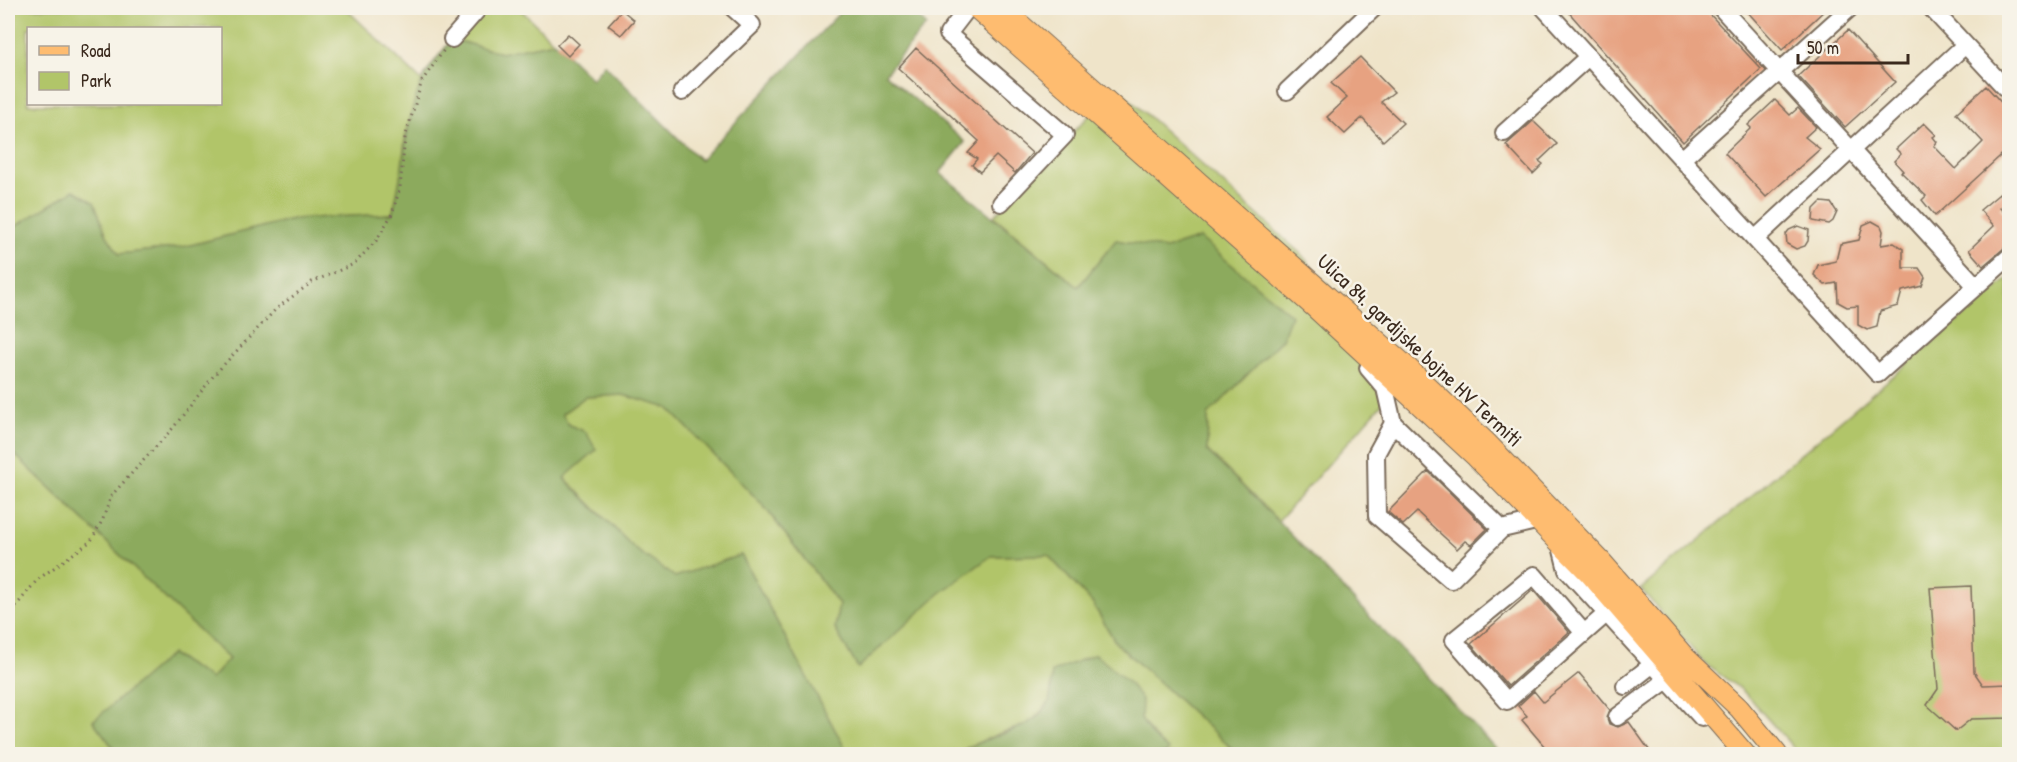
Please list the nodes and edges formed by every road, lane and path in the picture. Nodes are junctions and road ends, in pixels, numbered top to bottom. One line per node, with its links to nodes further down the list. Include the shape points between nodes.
1 (479, 8): 11 (street)
2 (733, 8): 16 (street, via 752,25)
3 (968, 8): 21 (street, via 948,33 1065,135)
4 (976, 8): 24 (main road, Ulica 84. gardijske bojne HV Termiti)
5 (1002, 8): 39 (main road, Ulica 84. gardijske bojne HV Termiti, via 1407,366 1486,442 1602,562 1686,658 1739,708)
6 (1374, 8): 15 (street)
7 (1544, 8): 13 (street)
8 (1721, 8): 14 (street)
9 (1850, 8): 14 (street)
10 (1931, 8): 12 (street)
11 (452, 39): 31 (path, via 422,81 405,138 400,188 392,214 376,241 354,264 312,282 276,309 111,496 91,541 37,580)
12 (1965, 45): 17 (street); 19 (street)
13 (1588, 57): 18 (street); 20 (street)
14 (1779, 72): 19 (street); 20 (street)
15 (1287, 91)
16 (682, 92)
17 (2010, 93)
18 (1504, 133)
19 (1850, 149): 22 (street); 25 (street)
20 (1682, 159): 22 (street)
21 (1001, 203)
22 (1755, 239): 25 (street, via 1878,374)
23 (2010, 256): 25 (street)
24 (1289, 285): 26 (street, via 1310,312 1380,380); 27 (main road, Ulica 84. gardijske bojne HV Termiti)
25 (1976, 286)
26 (1393, 423): 28 (street); 28 (street, via 1376,454 1377,516 1451,580)
27 (1540, 520): 28 (street); 29 (main road, Ulica 84. gardijske bojne HV Termiti)
28 (1502, 529)
29 (1560, 542): 30 (street, via 1567,570); 37 (main road, Ulica 84. gardijske bojne HV Termiti)
30 (1606, 614): 32 (street); 33 (street)
31 (8, 616)
32 (1584, 633): 32 (street, via 1507,701 1454,640 1534,575)
33 (1653, 664): 34 (street); 35 (street)
34 (1667, 680): 36 (street); 37 (street, via 1708,725)
35 (1625, 686)
36 (1617, 717)
37 (1726, 731): 38 (main road, Ulica 84. gardijske bojne HV Termiti)
38 (1745, 754)
39 (1777, 754)

